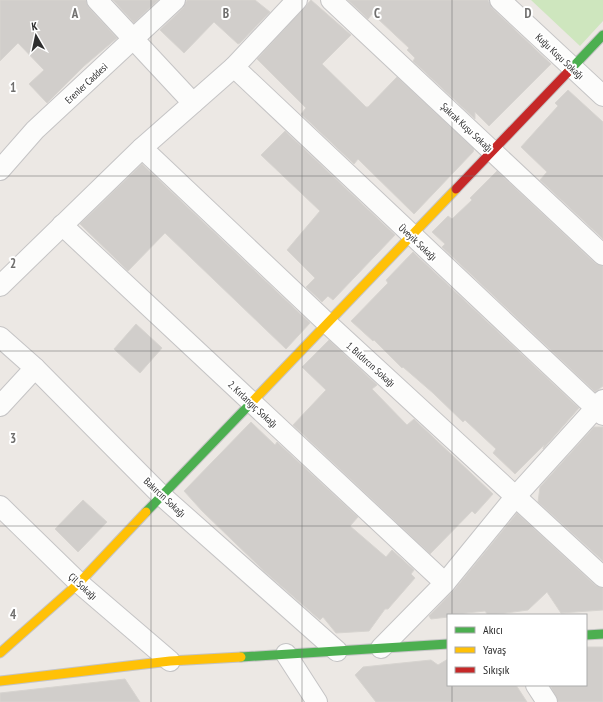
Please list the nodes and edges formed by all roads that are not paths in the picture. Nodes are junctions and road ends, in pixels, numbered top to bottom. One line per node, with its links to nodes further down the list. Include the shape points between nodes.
1 (97, 0): 7 (street)
2 (175, 0): 7 (street, Erenler Caddesi)
3 (297, 0): 8 (street)
4 (331, 0): 13 (street, Şakrak Kuşu Sokağı)
5 (500, 0): 9 (street, Kuğu Kuşu Sokağı)
6 (603, 35): 9 (street)
7 (133, 39): 11 (street); 14 (street, Erenler Caddesi, via 35,130)
8 (234, 67): 11 (street); 16 (street, Üveyik Sokağı)
9 (573, 68): 10 (street, Kuğu Kuşu Sokağı); 13 (street)
10 (603, 96)
11 (193, 103): 12 (street)
12 (142, 148): 15 (street); 19 (street, 1. Bıldırcın Sokağı)
13 (493, 152): 16 (street); 17 (street, Şakrak Kuşu Sokağı)
14 (0, 170)
15 (62, 225): 18 (street); 22 (street, 2. Kırlangıç Sokağı)
16 (412, 236): 19 (street); 24 (street, Üveyik Sokağı)
17 (603, 254)
18 (0, 286)
19 (328, 324): 22 (street); 26 (street, 1. Bıldırcın Sokağı)
20 (0, 337): 21 (street, Bakırcın Sokağı)
21 (35, 368): 23 (street); 25 (street, Bakırcın Sokağı)
22 (252, 403): 25 (street); 30 (street, 2. Kırlangıç Sokağı)
23 (0, 406)
24 (600, 408): 26 (street)
25 (162, 496): 29 (street); 35 (street, Bakırcın Sokağı)
26 (516, 496): 28 (street, 1. Bıldırcın Sokağı); 30 (street)
27 (0, 506): 29 (street, Çil Sokağı)
28 (603, 577)
29 (79, 583): 36 (street); 38 (street, Çil Sokağı)
30 (445, 583): 34 (street)
31 (603, 634): 32 (street)
32 (587, 635)
33 (447, 644): 34 (street)
34 (381, 648): 35 (street)
35 (337, 651): 37 (street)
36 (0, 653)
37 (286, 654): 38 (street); 41 (street)
38 (170, 661): 39 (street)
39 (0, 681)
40 (537, 686): 42 (street)
41 (317, 702)
42 (547, 702)

